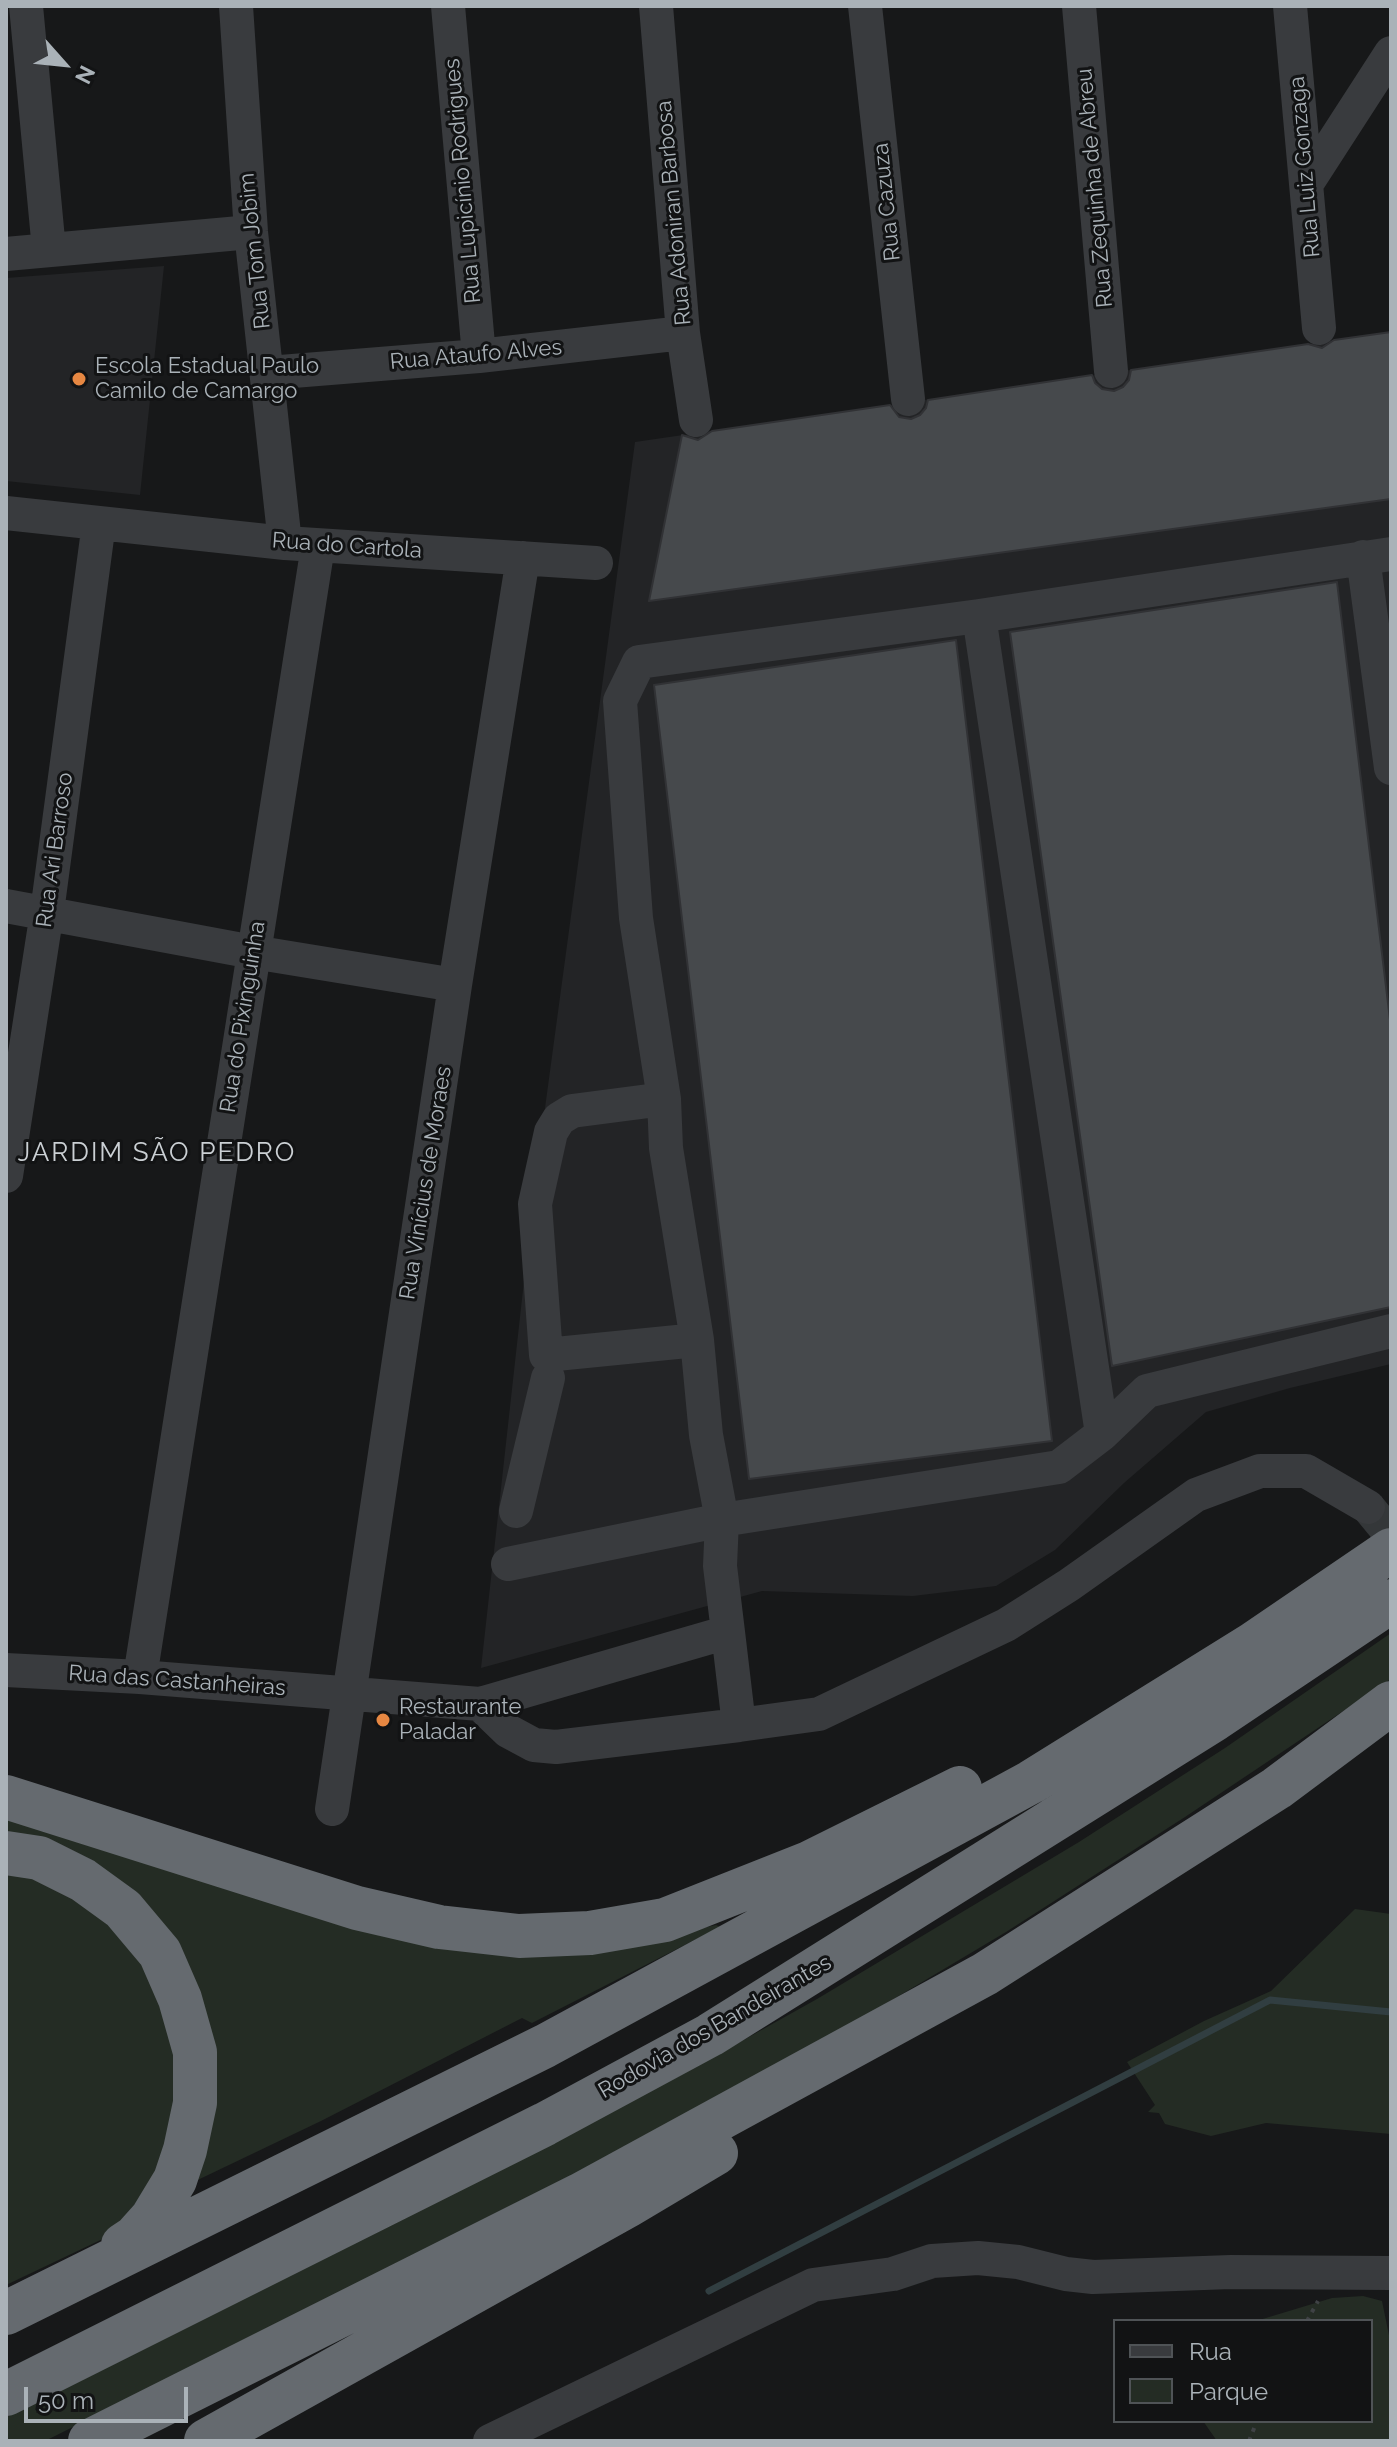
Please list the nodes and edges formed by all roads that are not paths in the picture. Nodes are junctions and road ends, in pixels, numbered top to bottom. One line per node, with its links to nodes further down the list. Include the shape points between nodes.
1 (26, 6): 11 (street)
2 (236, 6): 10 (street, Rua Tom Jobim)
3 (448, 6): 15 (street, Rua Lupicínio Rodrigues)
4 (656, 6): 14 (street, Rua Adoniran Barbosa)
5 (865, 6): 18 (street, Rua Cazuza)
6 (1079, 6): 16 (street, Rua Zequinha de Abreu)
7 (1290, 6): 9 (street, Rua Luiz Gonzaga)
8 (1391, 53): 9 (street)
9 (1307, 183): 13 (street, Rua Luiz Gonzaga)
10 (251, 232): 11 (street); 17 (street, Rua Tom Jobim)
11 (49, 250): 12 (street)
12 (6, 254)
13 (1319, 328)
14 (683, 333): 15 (street, Rua Ataufo Alves); 19 (street, Rua Adoniran Barbosa)
15 (479, 356): 17 (street, Rua Ataufo Alves)
16 (1111, 371)
17 (268, 373): 22 (street, Rua Tom Jobim)
18 (908, 399)
19 (696, 420)
20 (6, 513): 21 (street, Rua do Cartola)
21 (99, 523): 22 (street, Rua do Cartola); 29 (street, Rua Ari Barroso)
22 (301, 544): 24 (street, Rua do Cartola); 30 (street, Rua do Pixinguinha)
23 (1377, 556): 26 (street); 27 (street)
24 (523, 558): 25 (street, Rua do Cartola); 31 (street, Rua Vinícius de Moraes)
25 (596, 563)
26 (979, 616): 32 (street, via 639,662 620,701 636,918); 37 (street)
27 (1391, 768)
28 (6, 906): 29 (street)
29 (47, 912): 30 (street); 33 (street, Rua Ari Barroso)
30 (253, 952): 31 (street); 47 (street, Rua do Pixinguinha)
31 (455, 985): 48 (street, Rua Vinícius de Moraes)
32 (664, 1099): 35 (street, via 666,1148); 35 (street, via 572,1111 551,1132 535,1204 546,1355)
33 (6, 1176)
34 (1391, 1331): 37 (street, via 1147,1391)
35 (697, 1340): 40 (street, via 706,1435)
36 (548, 1378): 39 (street)
37 (1102, 1434): 40 (street, via 1059,1467)
38 (1368, 1507): 51 (street, via 1306,1471 1260,1471 1196,1495 1006,1625 819,1714)
39 (516, 1511)
40 (722, 1520): 42 (street); 44 (street, via 720,1566)
41 (1391, 1550): 45 (highway)
42 (508, 1564)
43 (1391, 1601): 59 (highway, Rodovia dos Bandeirantes, via 1215,1719 710,2035 545,2124)
44 (728, 1632): 50 (street); 51 (street)
45 (1253, 1644): 52 (highway, via 809,1863 665,1920 590,1933 519,1936 439,1927 357,1908); 57 (highway, via 1031,1782 545,2046)
46 (6, 1670): 47 (street, Rua das Castanheiras)
47 (140, 1677): 48 (street, Rua das Castanheiras)
48 (349, 1693): 50 (street, Rua das Castanheiras); 53 (street, Rua Vinícius de Moraes)
49 (1391, 1703): 55 (highway, via 1277,1788)
50 (480, 1704): 51 (street, via 508,1731 534,1745 556,1747)
51 (739, 1725)
52 (6, 1797)
53 (332, 1809)
54 (6, 1853): 57 (highway, via 39,1858 83,1880 123,1909 160,1953 195,2052 195,2103 185,2150 160,2205 135,2237)
55 (985, 1974): 60 (highway, via 580,2195); 61 (highway, via 786,2112)
56 (1391, 2273): 62 (street, via 1093,2277 978,2258 932,2261 893,2274 813,2285)
57 (46, 2293): 58 (highway)
58 (6, 2313)
59 (6, 2394)
60 (90, 2441)
61 (206, 2441)
62 (490, 2441)

